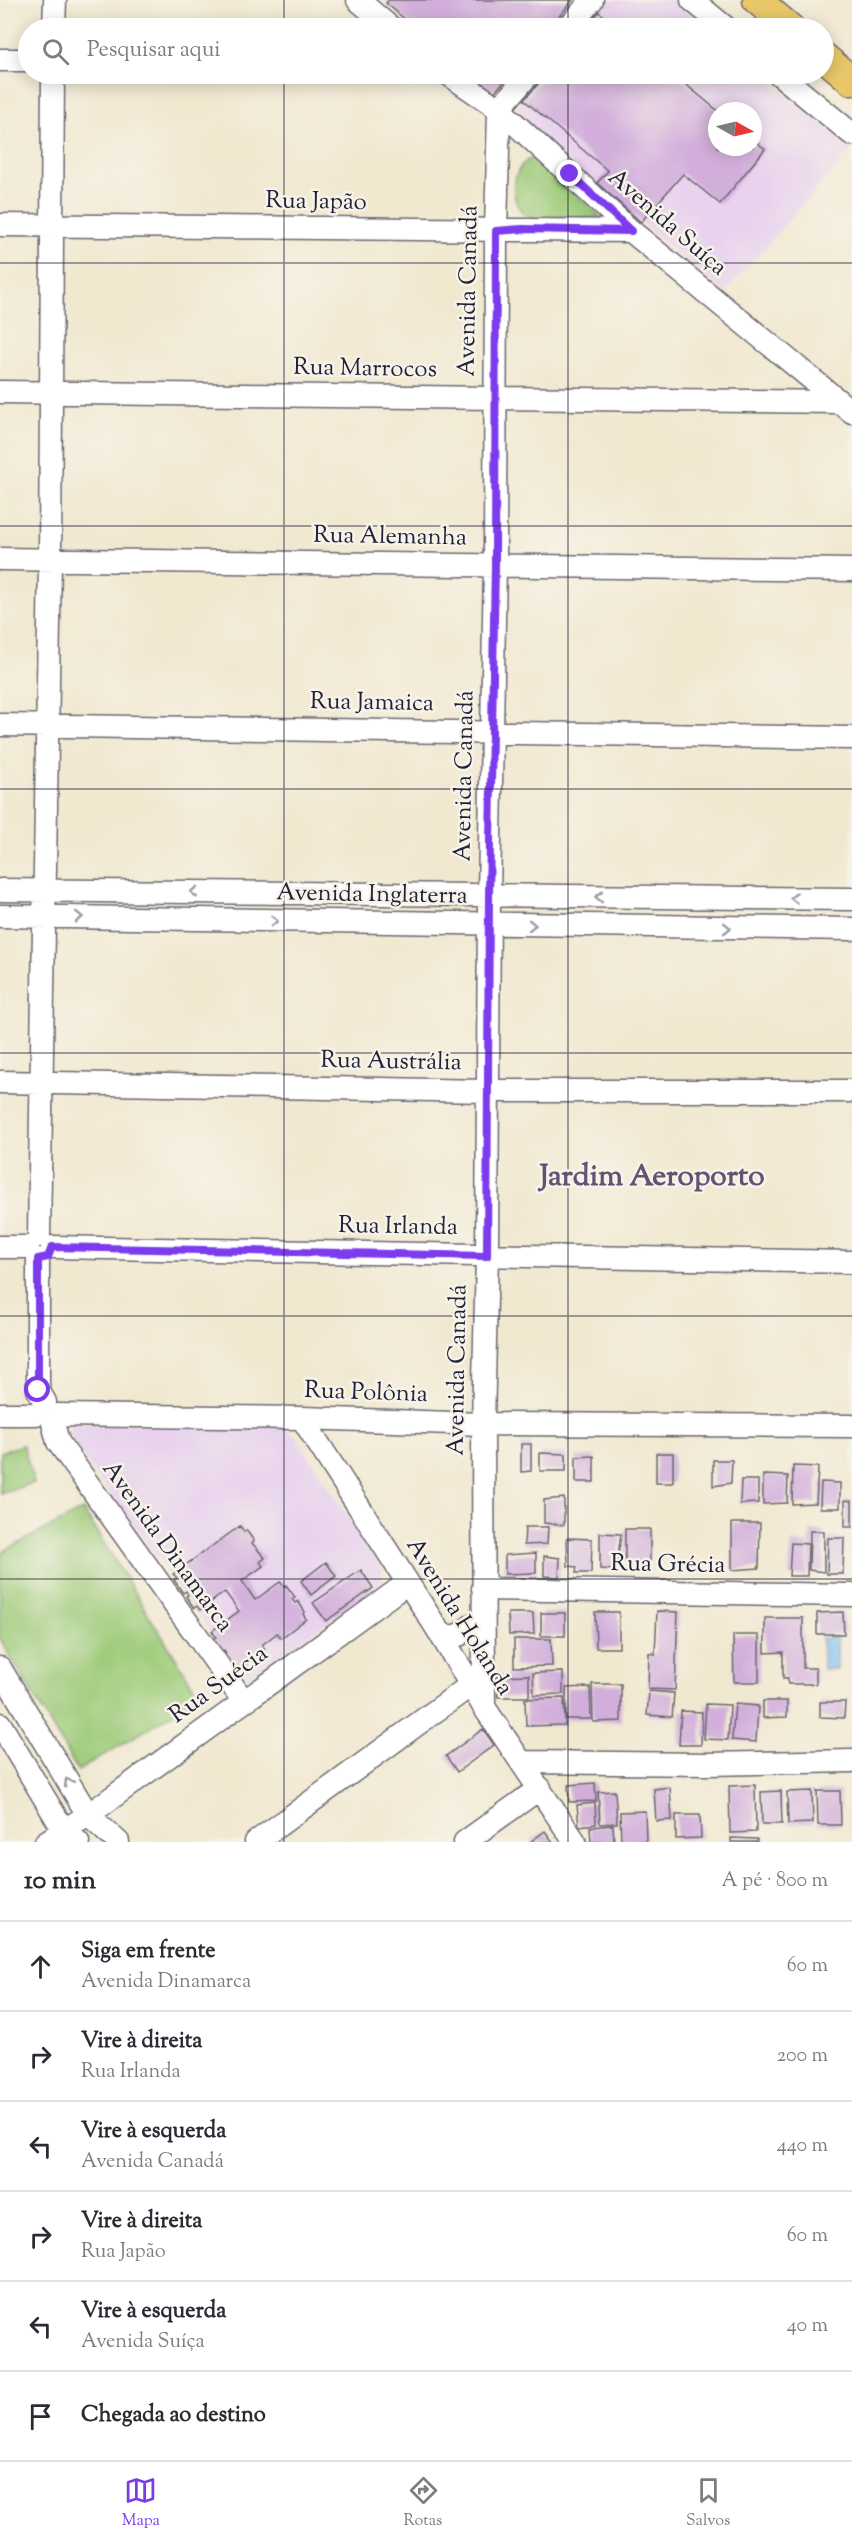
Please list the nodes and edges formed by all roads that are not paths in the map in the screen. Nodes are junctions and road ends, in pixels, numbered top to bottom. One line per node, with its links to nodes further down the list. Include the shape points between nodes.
1 (55, 0): 6 (street)
2 (358, 0): 7 (street)
3 (592, 0): 8 (street)
4 (692, 0): 9 (street)
5 (757, 0): 10 (main road)
6 (54, 18)
7 (379, 18)
8 (577, 18)
9 (714, 18)
10 (778, 18)
11 (0, 60): 12 (street)
12 (18, 60)
13 (834, 66): 14 (main road)
14 (852, 81)
15 (53, 84): 22 (street, Avenida Dinamarca)
16 (463, 84): 19 (street, Avenida Suíça)
17 (520, 84): 19 (street)
18 (791, 84): 20 (street)
19 (499, 109): 23 (street, Avenida Canadá); 24 (street, Avenida Suíça)
20 (852, 135)
21 (0, 225): 22 (street, Rua Japão)
22 (51, 226): 23 (street, Rua Japão); 26 (street, Avenida Dinamarca)
23 (496, 231): 24 (street, Rua Japão); 27 (street, Avenida Canadá)
24 (631, 231): 28 (street, Avenida Suíça)
25 (0, 392): 26 (street, Rua Marrocos)
26 (51, 392): 27 (street, Rua Marrocos); 30 (street, Avenida Dinamarca)
27 (495, 398): 28 (street, Rua Marrocos); 31 (street, Avenida Canadá)
28 (845, 407)
29 (0, 559): 30 (street, Rua Alemanha)
30 (50, 560): 31 (street, Rua Alemanha); 34 (street, Avenida Dinamarca)
31 (495, 565): 32 (street, Rua Alemanha); 35 (street, Avenida Canadá)
32 (852, 570)
33 (0, 725): 34 (street, Rua Jamaica)
34 (48, 725): 35 (street, Rua Jamaica); 38 (street, Avenida Dinamarca)
35 (493, 732): 36 (street, Rua Jamaica); 39 (street, Avenida Canadá)
36 (852, 738)
37 (0, 890): 38 (street, Avenida Inglaterra)
38 (44, 891): 39 (street, Avenida Inglaterra, one-way to 38); 42 (street, Avenida Dinamarca)
39 (489, 896): 40 (street, Avenida Inglaterra, one-way to 39); 43 (street, Avenida Canadá)
40 (852, 899)
41 (0, 916): 42 (street, Avenida Inglaterra)
42 (44, 916): 43 (street, Avenida Inglaterra, one-way to 43); 46 (street, Avenida Dinamarca)
43 (489, 924): 44 (street, Avenida Inglaterra, one-way to 44); 47 (street, Avenida Canadá)
44 (852, 929)
45 (0, 1082): 46 (street, Rua Austrália)
46 (43, 1082): 47 (street, Rua Austrália); 50 (street, Avenida Dinamarca)
47 (487, 1091): 48 (street, Rua Austrália); 51 (street, Avenida Canadá)
48 (852, 1091)
49 (0, 1247): 50 (street, Rua Irlanda)
50 (39, 1247): 51 (street, Rua Irlanda); 53 (street, Avenida Dinamarca, via 38,1390)
51 (487, 1256): 52 (street, Rua Irlanda); 56 (street, Avenida Canadá)
52 (852, 1262)
53 (48, 1413): 54 (street, Rua Polônia); 55 (street, Rua Polônia); 65 (street, Avenida Dinamarca, via 58,1442)
54 (0, 1414)
55 (302, 1418): 56 (street, Rua Polônia); 58 (street, Avenida Holanda)
56 (483, 1424): 57 (street, Rua Polônia); 59 (street, Avenida Canadá)
57 (852, 1426)
58 (406, 1584): 62 (street, Avenida Holanda); 65 (street, Rua Suécia)
59 (483, 1588): 60 (street, Rua Grécia); 61 (street, Avenida Canadá)
60 (852, 1595)
61 (482, 1618): 62 (street, via 459,1635 446,1637); 66 (street, Avenida Canadá)
62 (438, 1630): 64 (street, Avenida Holanda)
63 (0, 1668): 71 (street, one-way to 63)
64 (471, 1685): 66 (street, Avenida Holanda); 74 (street)
65 (243, 1700): 71 (street, Rua Suécia)
66 (484, 1707): 69 (street, Avenida Holanda)
67 (0, 1724): 72 (street)
68 (852, 1761): 69 (street)
69 (522, 1762): 70 (street, Avenida Holanda)
70 (540, 1788): 75 (street); 76 (street, Avenida Holanda)
71 (88, 1815): 72 (street, Rua Suécia); 73 (street)
72 (62, 1838)
73 (118, 1842)
74 (256, 1842)
75 (465, 1842)
76 (575, 1842)

